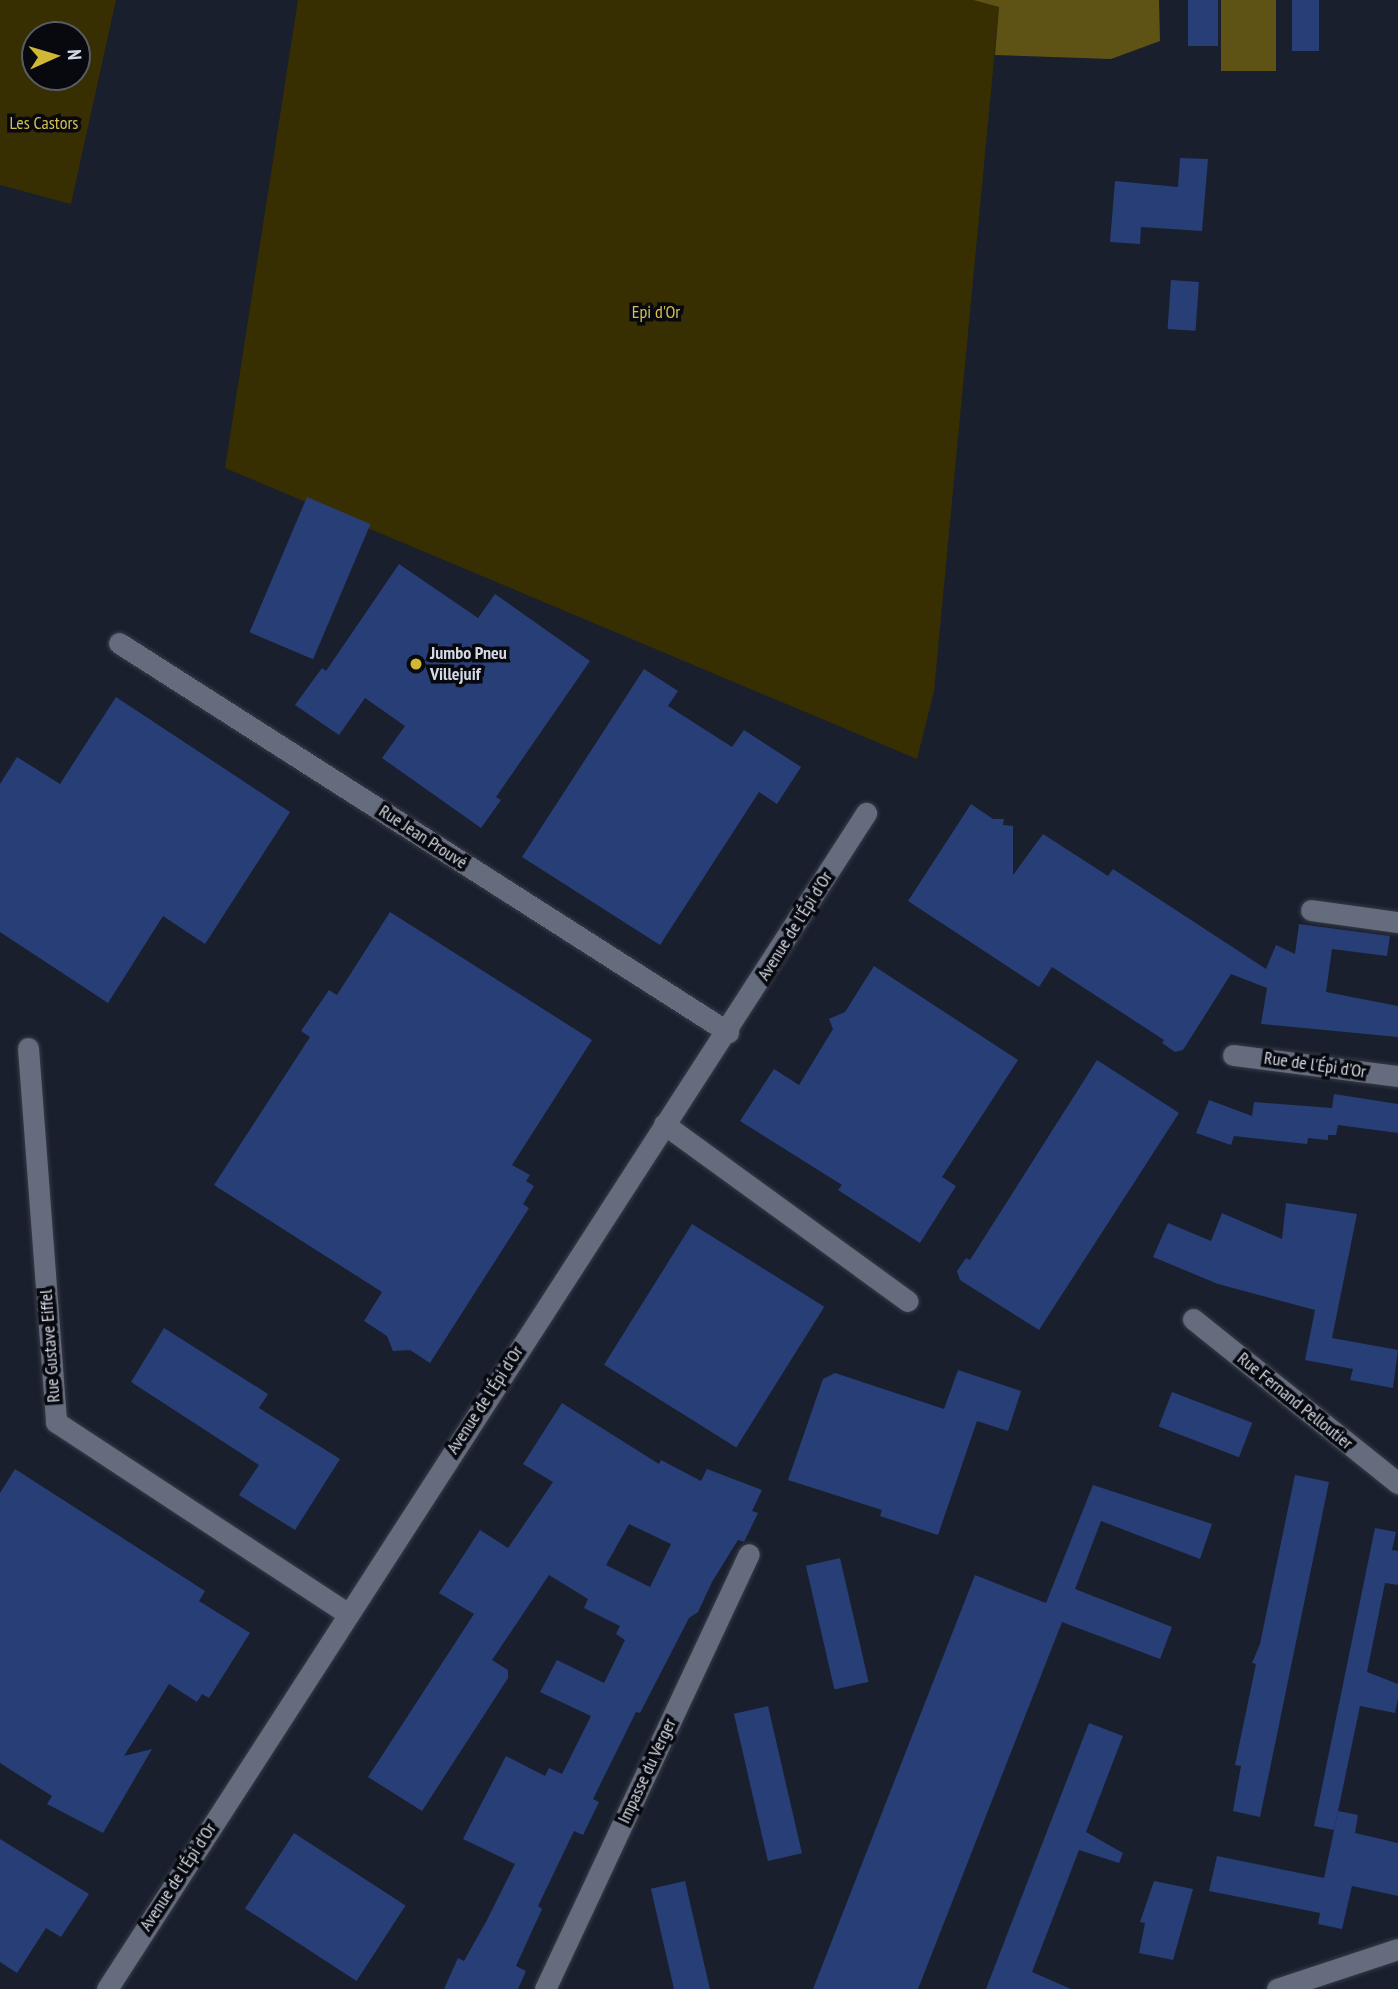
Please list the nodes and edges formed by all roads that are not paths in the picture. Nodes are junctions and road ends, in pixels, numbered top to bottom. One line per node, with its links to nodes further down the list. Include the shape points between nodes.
1 (119, 643): 5 (street, Rue Jean Prouvé)
2 (866, 813): 5 (street, Avenue de l'Épi d'Or)
3 (1311, 910): 4 (street)
4 (1398, 922)
5 (728, 1032): 9 (street, Avenue de l'Épi d'Or)
6 (28, 1048): 14 (street, Rue Gustave Eiffel, via 56,1422)
7 (1233, 1055): 8 (street, Rue de l'Épi d'Or)
8 (1398, 1076)
9 (664, 1124): 10 (street); 14 (street, Avenue de l'Épi d'Or)
10 (908, 1301)
11 (1193, 1320): 12 (street, Rue Fernand Pelloutier)
12 (1398, 1483)
13 (749, 1554): 17 (street, Impasse du Verger)
14 (348, 1614): 16 (street, Avenue de l'Épi d'Or)
15 (1398, 1949): 18 (street)
16 (107, 1989)
17 (545, 1989)
18 (1277, 1989)

